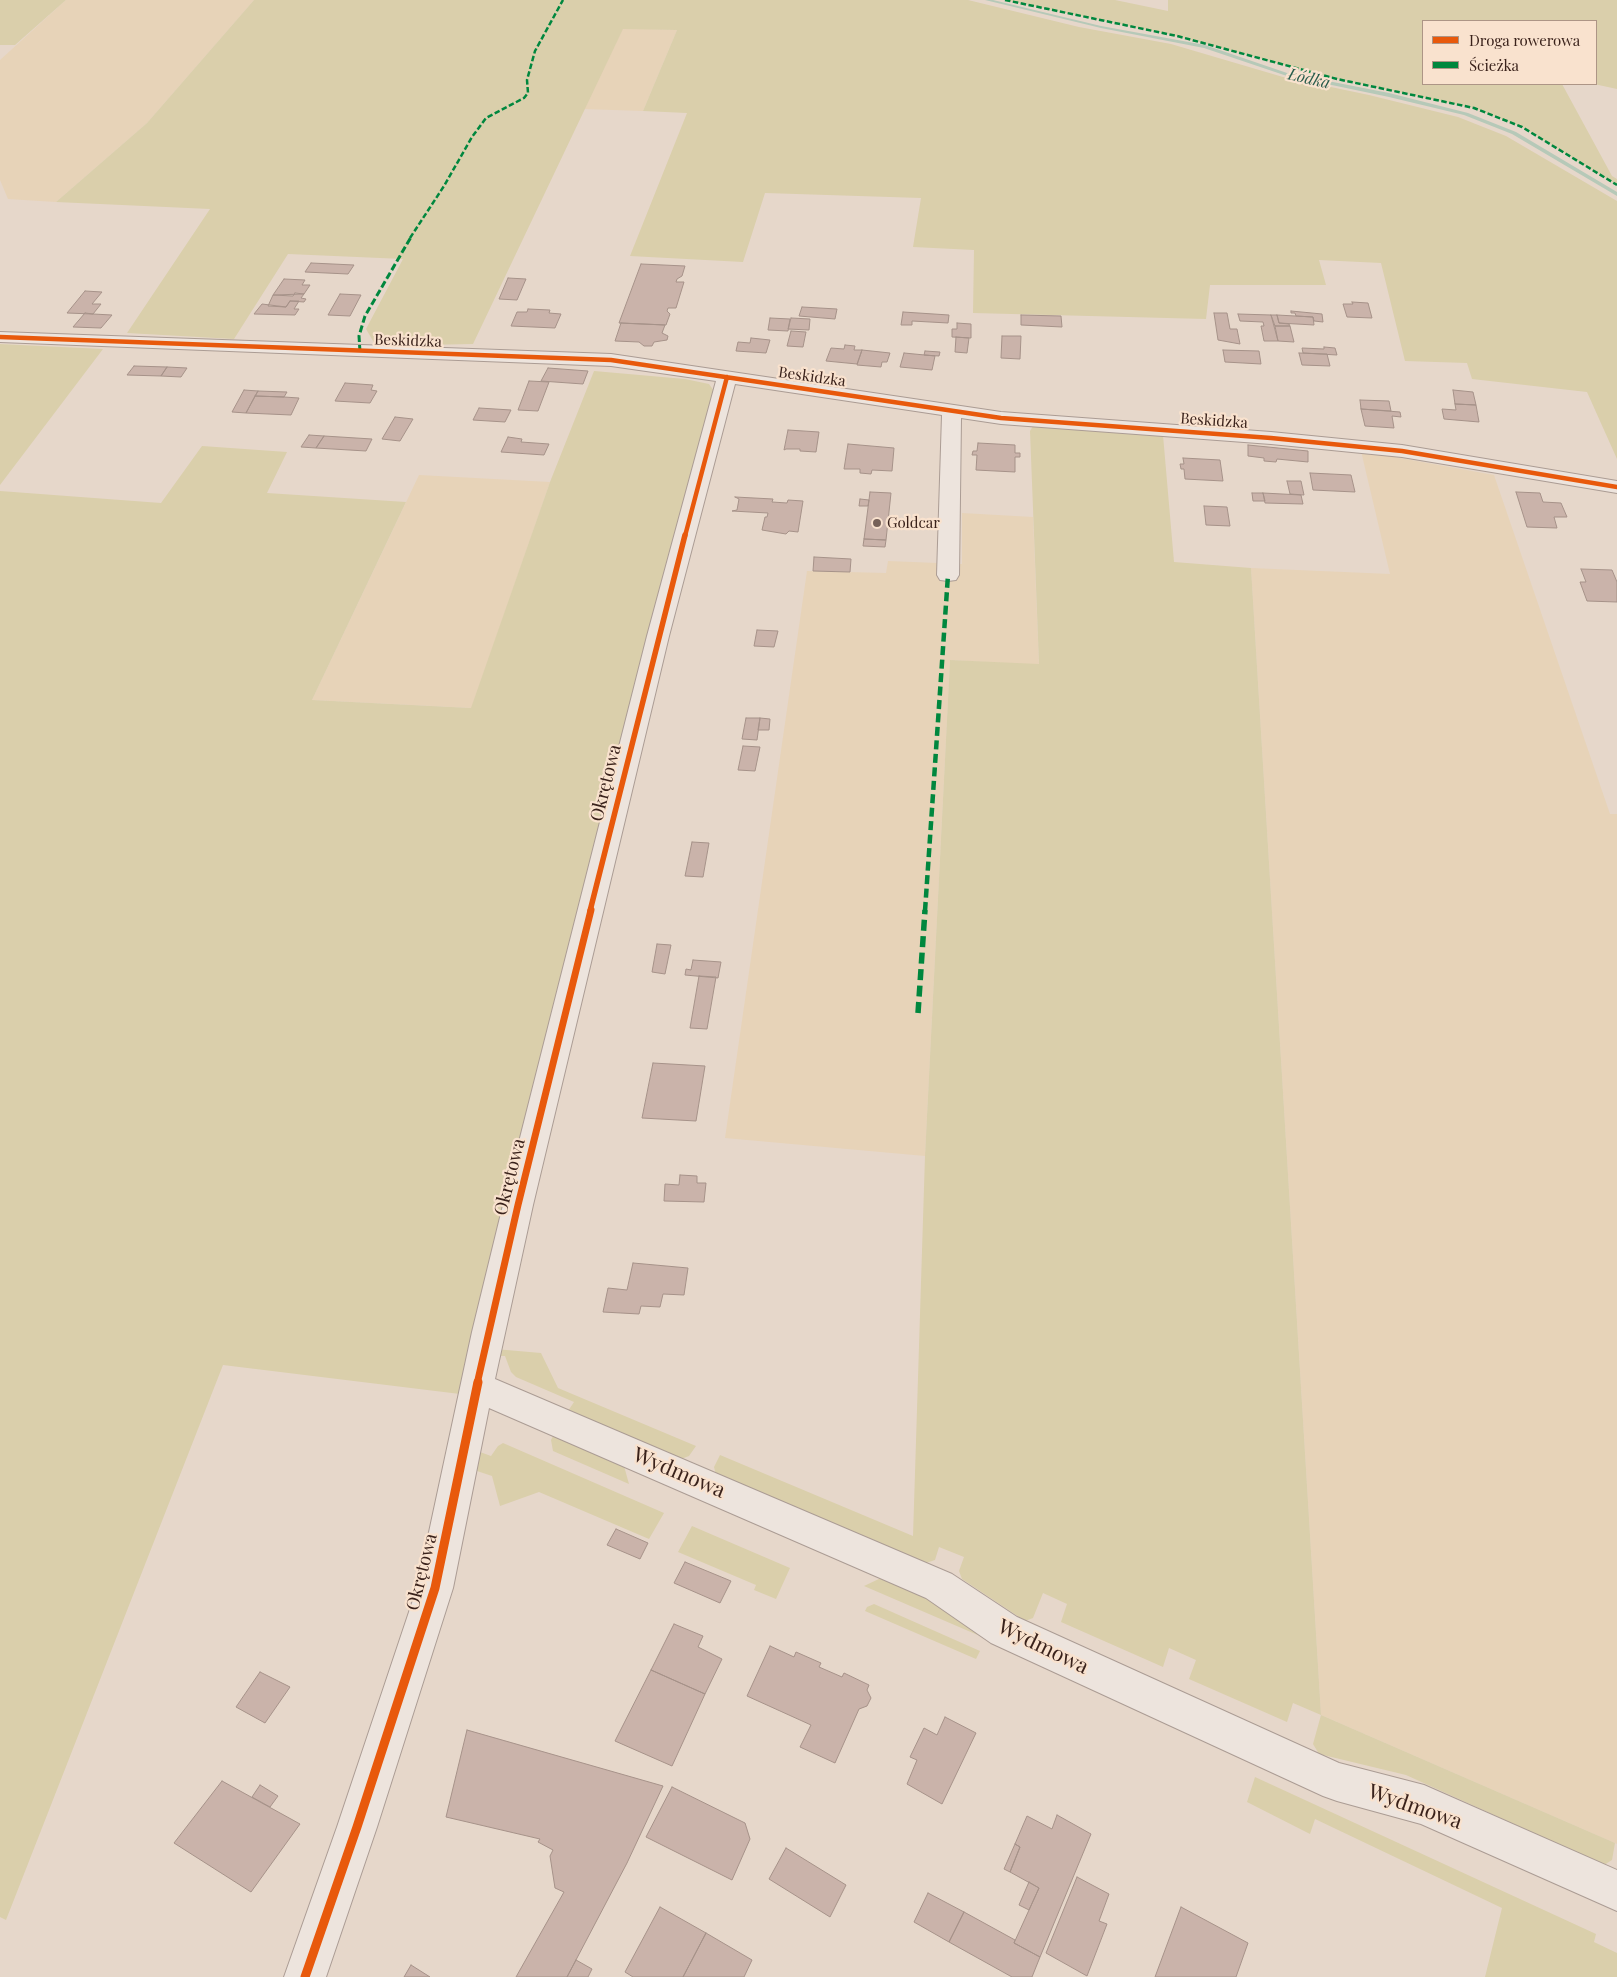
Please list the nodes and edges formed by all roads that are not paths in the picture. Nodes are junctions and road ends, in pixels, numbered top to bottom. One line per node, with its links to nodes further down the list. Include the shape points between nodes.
1 (0, 338): 2 (street, Beskidzka, via 611,360)
2 (726, 377): 3 (street, Beskidzka); 6 (street, Okrętowa, via 660,626)
3 (952, 411): 4 (street, Beskidzka, via 1001,418 1402,451); 5 (street)
4 (1616, 490)
5 (948, 575)
6 (477, 1387): 7 (street, Wydmowa, via 939,1586 1004,1630 1337,1782 1424,1805); 8 (street, Okrętowa, via 435,1588)
7 (1617, 1890)
8 (305, 1977)

